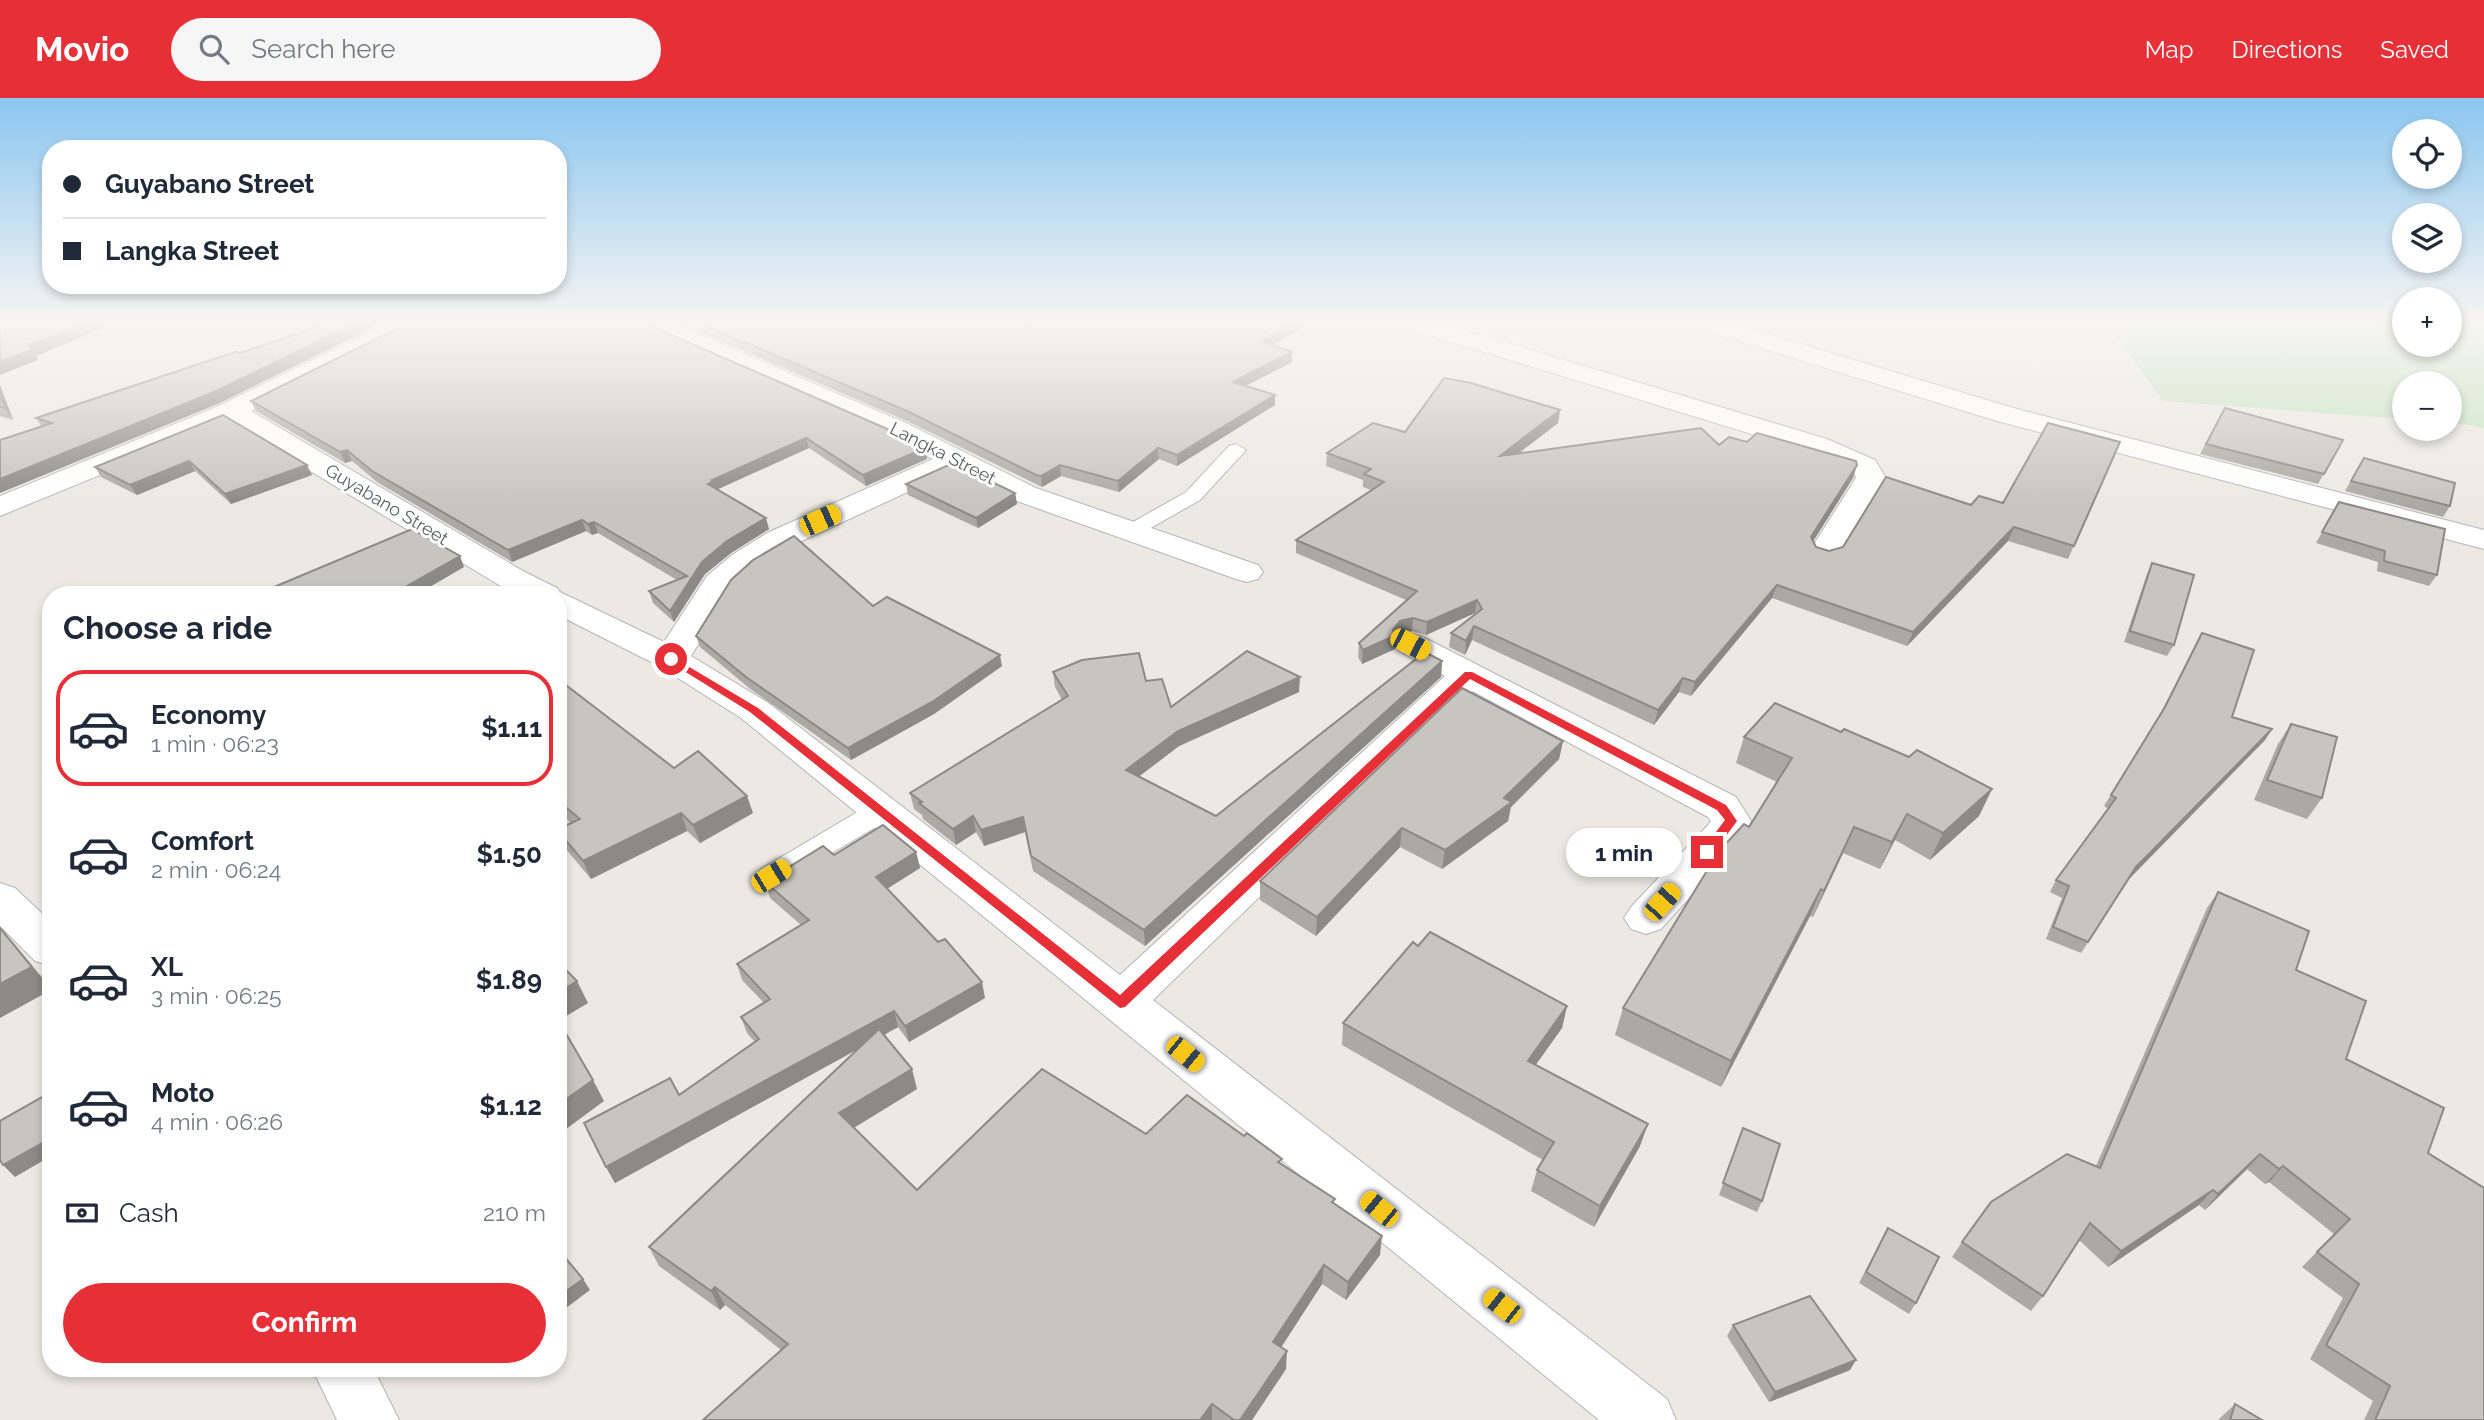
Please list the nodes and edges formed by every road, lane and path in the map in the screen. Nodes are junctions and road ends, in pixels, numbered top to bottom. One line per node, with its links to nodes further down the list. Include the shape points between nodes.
1 (290, 382): 5 (street)
2 (786, 382): 7 (street, Langka Street)
3 (1608, 382): 11 (street, via 1817,445 1865,466 1871,478)
4 (1898, 382): 10 (street, via 2007,415)
5 (231, 411): 8 (street); 13 (street, Guyabano Street)
6 (1236, 450): 9 (lane, via 1193,496)
7 (954, 460): 9 (street, Langka Street, via 1025,494); 16 (street, via 778,540 743,562 719,583)
8 (0, 507)
9 (1133, 530): 12 (street, Langka Street)
10 (2484, 540)
11 (1825, 552)
12 (1247, 572)
13 (527, 586)
14 (567, 607): 16 (street)
15 (1410, 644): 17 (street)
16 (671, 659): 18 (street, via 754,710)
17 (1469, 674): 21 (street, via 1722,807 1731,821 1723,835); 23 (street)
18 (881, 811): 19 (lane); 23 (street)
19 (771, 876)
20 (0, 900): 22 (street)
21 (1646, 918)
22 (42, 940)
23 (1120, 1003): 26 (street)
24 (346, 1377): 25 (street)
25 (369, 1420)
26 (1646, 1420)

